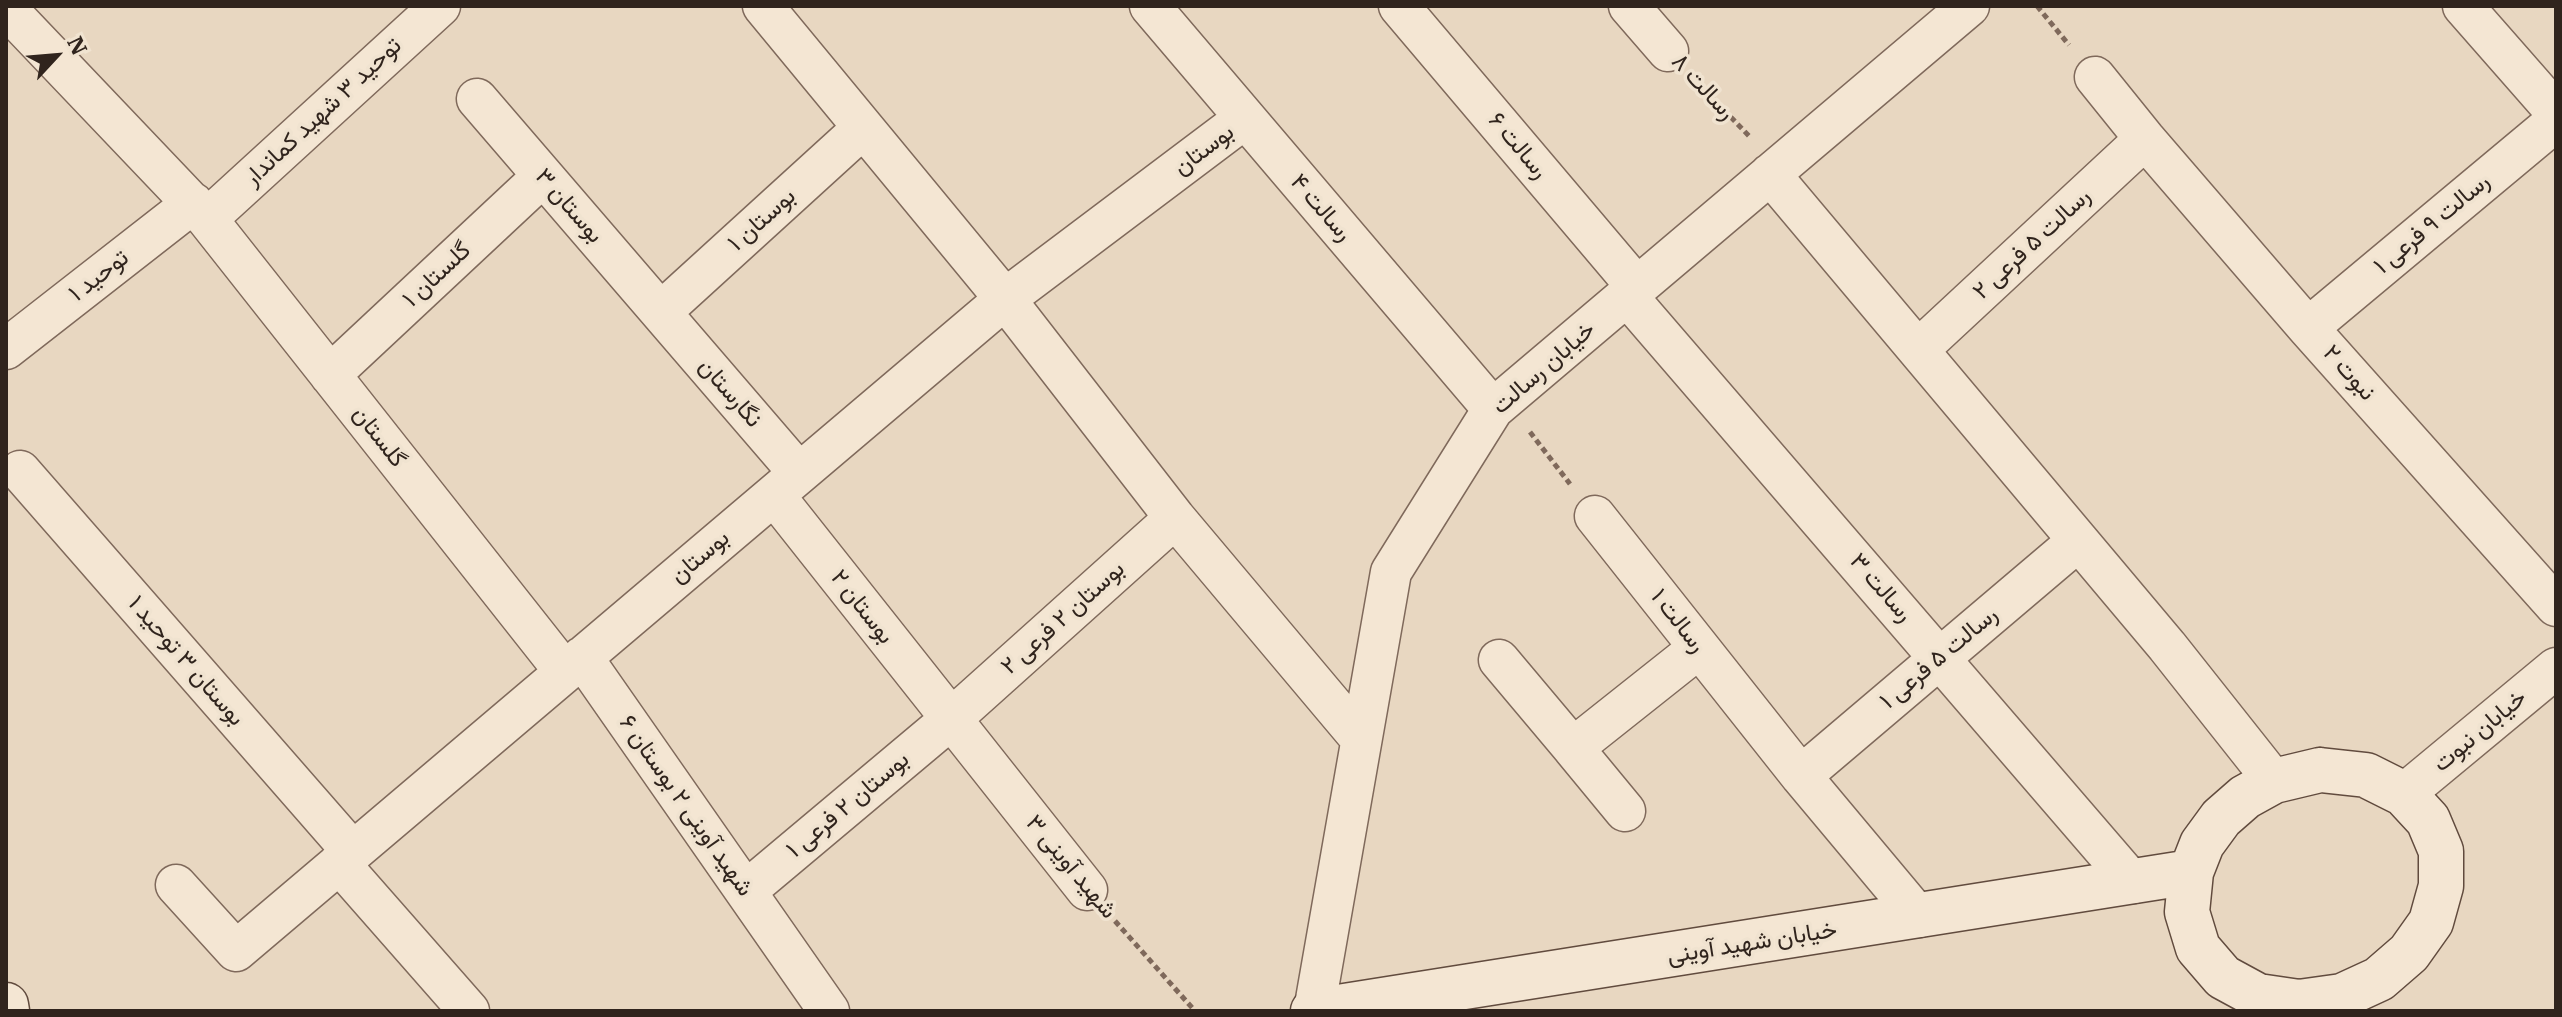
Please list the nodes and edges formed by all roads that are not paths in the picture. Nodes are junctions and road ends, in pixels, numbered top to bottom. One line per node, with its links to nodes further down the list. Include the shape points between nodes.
1 (440, 6): 19 (street, توحید ۳ شهید کماندار)
2 (763, 6): 15 (street)
3 (1150, 6): 13 (street, رسالت ۴)
4 (1399, 6): 20 (street, رسالت ۶)
5 (1629, 6): 9 (street, رسالت ۸)
6 (1969, 6): 17 (street, خیابان رسالت)
7 (2463, 6): 12 (street)
8 (6, 8): 19 (street, گلستان)
9 (1668, 51)
10 (2095, 77): 16 (street, نبوت ۲)
11 (477, 99): 18 (street, بوستان ۳)
12 (2556, 112)
13 (1244, 119): 21 (street, بوستان); 27 (street, رسالت ۴)
14 (2556, 121): 23 (street, رسالت ۹ فرعی ۱)
15 (863, 128): 21 (street); 22 (street, بوستان ۱)
16 (2145, 139): 23 (street, نبوت ۲); 25 (street, رسالت ۵ فرعی ۲)
17 (1774, 170): 20 (street, خیابان رسالت); 25 (street)
18 (543, 176): 22 (street, بوستان ۳); 26 (street, گلستان ۱)
19 (200, 211): 24 (street, توحید ۱); 26 (street, گلستان)
20 (1632, 291): 27 (street, خیابان رسالت); 35 (street, رسالت ۳)
21 (1005, 299): 29 (street, بوستان); 31 (street)
22 (661, 312): 29 (street, نگارستان, via 731,394)
23 (2308, 328): 33 (street, نبوت ۲)
24 (6, 349)
25 (1919, 349): 32 (street)
26 (330, 375): 37 (street, گلستان)
27 (1499, 404): 40 (street, خیابان رسالت, via 1391,572)
28 (20, 471): 46 (street, بوستان ۳ توحید ۱)
29 (786, 484): 37 (street, بوستان); 39 (street, بوستان ۲)
30 (1595, 516): 34 (street, رسالت ۱)
31 (1175, 518): 39 (street, بوستان ۲ فرعی ۲); 40 (street)
32 (2078, 541): 35 (street, رسالت ۵ فرعی ۱); 43 (street)
33 (2556, 606)
34 (1699, 648): 41 (street); 42 (street, رسالت ۱)
35 (1941, 657): 42 (street, رسالت ۵ فرعی ۱); 48 (street, رسالت ۳)
36 (1499, 660): 41 (street)
37 (574, 664): 46 (street, بوستان); 51 (street, شهید آوینی ۲ بوستان ۶)
38 (2556, 668): 44 (street, خیابان نبوت)
39 (951, 719): 50 (street, شهید آوینی ۳); 51 (street, بوستان ۲ فرعی ۱)
40 (1361, 739): 58 (street, خیابان رسالت)
41 (1573, 748): 45 (street)
42 (1801, 776): 52 (street, رسالت ۱)
43 (2274, 781): 44 (street, via 2320,770 2366,775); 47 (street, via 2221,818)
44 (2404, 794): 53 (street, via 2428,820 2441,851 2441,886 2431,922 2409,953)
45 (1625, 811)
46 (346, 857): 49 (street, بوستان, via 236,951); 54 (street, بوستان ۳ توحید ۱)
47 (2191, 872): 48 (street, خیابان شهید آوینی); 53 (street, via 2187,912 2198,948 2223,977 2258,996)
48 (2133, 883): 52 (street, خیابان شهید آوینی)
49 (176, 885)
50 (1087, 890)
51 (746, 891): 57 (street, شهید آوینی ۲ بوستان ۶)
52 (1919, 917): 58 (street, خیابان شهید آوینی)
53 (2344, 1003)
54 (463, 1004)
55 (6, 1005): 56 (street)
56 (7, 1011)
57 (829, 1011)
58 (1313, 1011)

